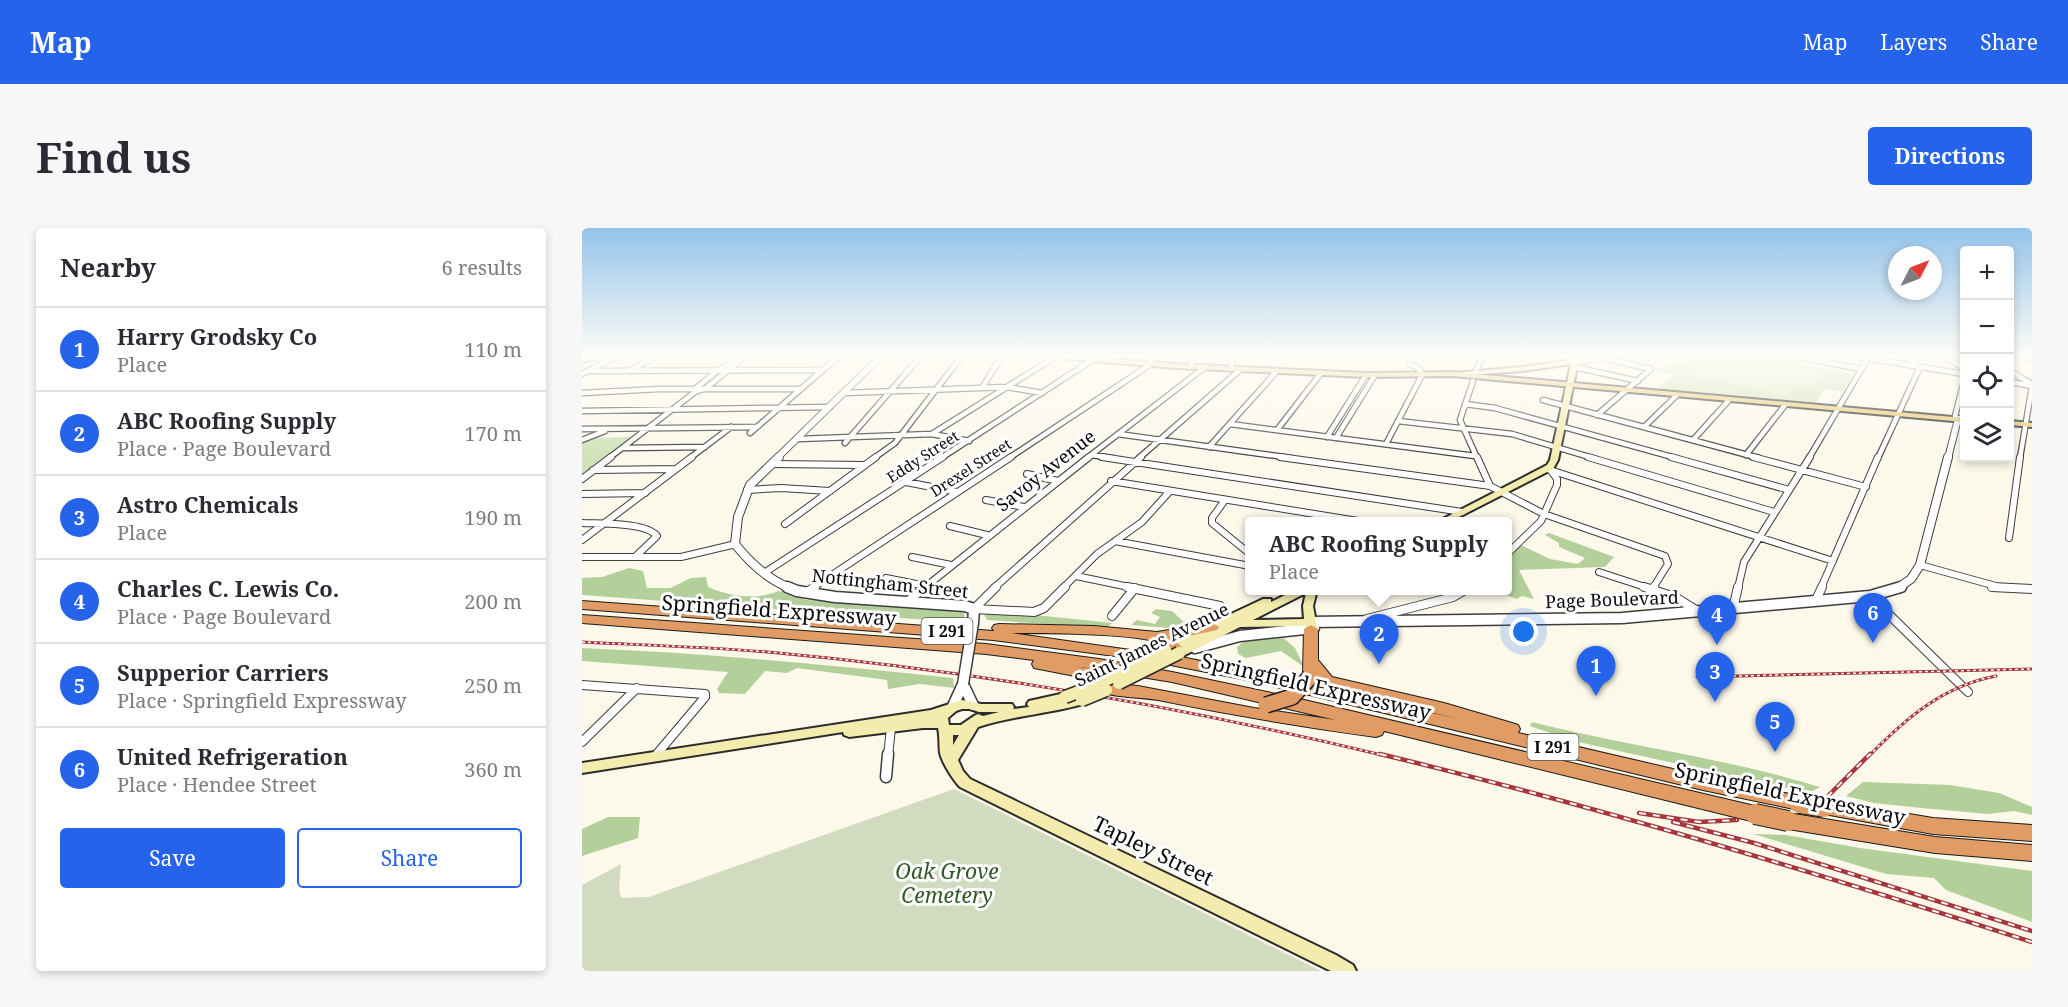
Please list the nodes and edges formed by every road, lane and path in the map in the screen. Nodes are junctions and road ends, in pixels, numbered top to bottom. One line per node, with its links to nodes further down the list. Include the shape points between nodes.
1 (890, 391): 65 (street)
2 (624, 392): 25 (street)
3 (640, 392): 25 (street)
4 (693, 392): 38 (street)
5 (797, 392): 36 (street)
6 (875, 392): 26 (street)
7 (935, 392): 60 (street)
8 (999, 392): 58 (street)
9 (1035, 392): 27 (street)
10 (1109, 392): 95 (street, Drexel Street)
11 (1173, 392): 59 (street, Savoy Avenue)
12 (1215, 392): 66 (street)
13 (1259, 392): 45 (street)
14 (1307, 392): 56 (street)
15 (1356, 392): 61 (street)
16 (1365, 392): 62 (street)
17 (1413, 392): 44 (street)
18 (1470, 392): 32 (street)
19 (1569, 392): 34 (main road)
20 (1625, 392): 41 (street)
21 (1635, 392): 28 (main road)
22 (1848, 392): 37 (street)
23 (1908, 392): 40 (street)
24 (2031, 392): 46 (street)
25 (582, 393)
26 (844, 393): 35 (street)
27 (1043, 393): 68 (street, Eddy Street)
28 (1677, 395): 30 (main road); 50 (street)
29 (1543, 400): 34 (street)
30 (1730, 400): 33 (main road); 67 (street)
31 (1960, 402): 42 (street, via 1955,416)
32 (1465, 404): 47 (street); 53 (street, via 1460,420)
33 (1785, 405): 37 (main road); 75 (street)
34 (1565, 406): 41 (street); 47 (main road)
35 (830, 407): 36 (street); 63 (street)
36 (777, 409): 38 (street); 49 (street)
37 (1838, 409): 40 (main road); 83 (street)
38 (671, 410): 39 (street); 51 (street)
39 (582, 411)
40 (1897, 414): 43 (main road); 90 (street)
41 (1597, 415): 50 (street)
42 (1960, 418)
43 (1960, 419)
44 (1398, 421): 53 (street); 69 (street)
45 (1230, 424): 56 (street); 71 (street)
46 (2028, 425): 113 (street)
47 (1561, 426): 72 (main road); 92 (street)
48 (1960, 426): 125 (street, Page Boulevard)
49 (756, 427): 52 (street); 57 (street)
50 (1644, 427): 67 (street)
51 (648, 428): 52 (street); 55 (street); 73 (street)
52 (731, 428): 70 (street)
53 (1463, 428): 72 (street, via 1512,434); 76 (street)
54 (582, 429): 55 (street)
55 (610, 429): 64 (street)
56 (1277, 430): 61 (street)
57 (750, 433)
58 (932, 434): 60 (street); 68 (street)
59 (1118, 434): 66 (street); 74 (street, Savoy Avenue)
60 (901, 436): 65 (street); 79 (street)
61 (1328, 437): 62 (street)
62 (1336, 438): 69 (street)
63 (798, 439): 65 (street); 78 (street)
64 (582, 440)
65 (847, 440)
66 (1159, 440): 71 (street); 77 (street)
67 (1693, 440): 75 (street)
68 (969, 441): 88 (street, Eddy Street)
69 (1386, 444): 76 (street)
70 (705, 447): 73 (street); 80 (street)
71 (1209, 447): 89 (street)
72 (1556, 447): 81 (main road, via 1554,460); 103 (street)
73 (622, 448): 82 (street)
74 (1091, 455): 77 (street); 86 (street, Savoy Avenue)
75 (1746, 455): 83 (street)
76 (1475, 456): 89 (street)
77 (1134, 462): 87 (street); 102 (street)
78 (772, 464): 79 (street); 91 (street)
79 (865, 465): 93 (street)
80 (676, 469): 82 (street); 96 (street)
81 (1547, 469): 97 (main road); 104 (street, via 1556,475 1557,485); 112 (street)
82 (593, 470): 85 (street)
83 (1802, 470): 90 (street); 92 (street)
84 (1027, 474): 86 (street)
85 (582, 479)
86 (1058, 481): 101 (street, Savoy Avenue)
87 (1111, 481): 94 (street); 146 (street)
88 (906, 482): 95 (street); 127 (street, Eddy Street)
89 (1490, 486): 97 (street)
90 (1866, 487): 122 (street)
91 (747, 490): 93 (street); 116 (street, via 738,517)
92 (1789, 490): 103 (street)
93 (830, 491): 109 (street)
94 (1170, 491): 100 (street); 115 (street, via 1142,522)
95 (957, 492): 134 (street, Drexel Street)
96 (645, 493): 98 (street); 108 (street)
97 (1501, 493): 102 (main road); 104 (street)
98 (582, 494)
99 (986, 500): 101 (street)
100 (1225, 500): 105 (street); 118 (street, via 1212,523)
101 (1024, 507): 111 (street, Savoy Avenue)
102 (1462, 512): 106 (main road)
103 (1774, 512): 112 (street)
104 (1544, 514): 117 (street, via 1535,529); 132 (street, via 1665,556 1668,564)
105 (1332, 517)
106 (1452, 517)
107 (582, 523): 108 (street)
108 (604, 523): 114 (street); 120 (street, via 656,533 654,542)
109 (785, 524)
110 (950, 526): 111 (street)
111 (987, 535): 123 (street, Savoy Avenue)
112 (1760, 537): 122 (street); 147 (street, via 1744,562)
113 (2009, 538)
114 (582, 540)
115 (1115, 542): 124 (street); 128 (street)
116 (736, 544): 120 (street, via 681,557); 127 (street, Nottingham Street, via 743,557)
117 (1512, 549)
118 (1245, 550)
119 (582, 557): 120 (street)
120 (635, 557)
121 (912, 557): 123 (street)
122 (1833, 561): 142 (street)
123 (951, 565): 130 (street, Savoy Avenue)
124 (1245, 565)
125 (1920, 565): 133 (street, via 1996,588); 140 (street, Page Boulevard, via 1907,584)
126 (1599, 572): 132 (street)
127 (764, 573): 134 (street, Nottingham Street, via 787,588)
128 (1076, 576): 131 (street); 146 (street, Nottingham Street, via 1050,604 1035,612)
129 (886, 578): 130 (street)
130 (926, 586): 143 (street, Savoy Avenue)
131 (1135, 588): 145 (street); 149 (street)
132 (1653, 589): 148 (street)
133 (2032, 589)
134 (805, 592): 143 (street, Nottingham Street)
135 (1280, 595): 155 (main road, Saint James Avenue)
136 (1296, 595): 153 (main road, Saint James Avenue)
137 (1311, 595): 154 (main road)
138 (1450, 595): 141 (street)
139 (1457, 595): 141 (street)
140 (1870, 596): 142 (street, Page Boulevard); 165 (street)
141 (1453, 597): 151 (street)
142 (1816, 600): 147 (street, Page Boulevard)
143 (908, 602): 146 (street, Nottingham Street)
144 (582, 605): 156 (highway, Springfield Expressway / I 291)
145 (1220, 606)
146 (974, 609): 161 (street, bridge)
147 (1733, 609): 148 (street, Page Boulevard)
148 (1700, 612): 152 (street, Page Boulevard, via 1622,618)
149 (1112, 616)
150 (582, 619): 158 (highway, Springfield Expressway / I 291)
151 (1356, 622): 152 (street, Page Boulevard); 154 (street, Page Boulevard)
152 (1386, 622): 154 (street, Page Boulevard)
153 (1237, 624): 154 (main road, Page Boulevard); 155 (main road, Page Boulevard); 159 (main road, Saint James Avenue)
154 (1311, 625): 159 (street, Page Boulevard, via 1240,634); 160 (highway)
155 (1212, 627): 157 (highway); 159 (main road, Saint James Avenue)
156 (912, 628): 157 (highway, via 1094,630); 175 (highway, Springfield Expressway / I 291, via 1155,657)
157 (1156, 636): 159 (highway)
158 (934, 645): 160 (highway, bridge, via 1249,705 1266,705 1295,696); 173 (highway, Springfield Expressway / I 291, via 1028,654 1173,677)
159 (1173, 650): 163 (main road, Saint James Avenue, bridge)
160 (1311, 669): 175 (highway, via 1327,681 1481,720)
161 (963, 684): 166 (street, via 968,699); 167 (street)
162 (582, 685): 164 (street)
163 (1107, 686): 166 (main road, Saint James Avenue, bridge, via 1024,705); 168 (main road, Saint James Avenue, bridge, via 1082,700 1009,713); 173 (highway)
164 (637, 688): 172 (street); 174 (street, via 705,694)
165 (1968, 692)
166 (976, 707): 167 (main road, via 965,704); 168 (main road, via 980,715)
167 (950, 709): 169 (main road, via 942,717); 171 (main road)
168 (973, 725): 169 (main road, via 956,731); 176 (main road)
169 (942, 726): 170 (main road, via 923,723); 176 (main road, Tapley Street)
170 (891, 728): 171 (main road); 178 (street)
171 (798, 735): 174 (main road)
172 (582, 742)
173 (1492, 752): 180 (highway, Springfield Expressway / I 291, bridge, via 1788,821 1935,845)
174 (656, 755): 177 (main road)
175 (1596, 757): 179 (highway, Springfield Expressway / I 291, bridge, via 1799,803 1933,826)
176 (951, 760): 181 (main road, Tapley Street, via 954,772 977,790)
177 (582, 768)
178 (886, 777)
179 (2032, 833)
180 (2032, 853)
181 (1347, 971)

